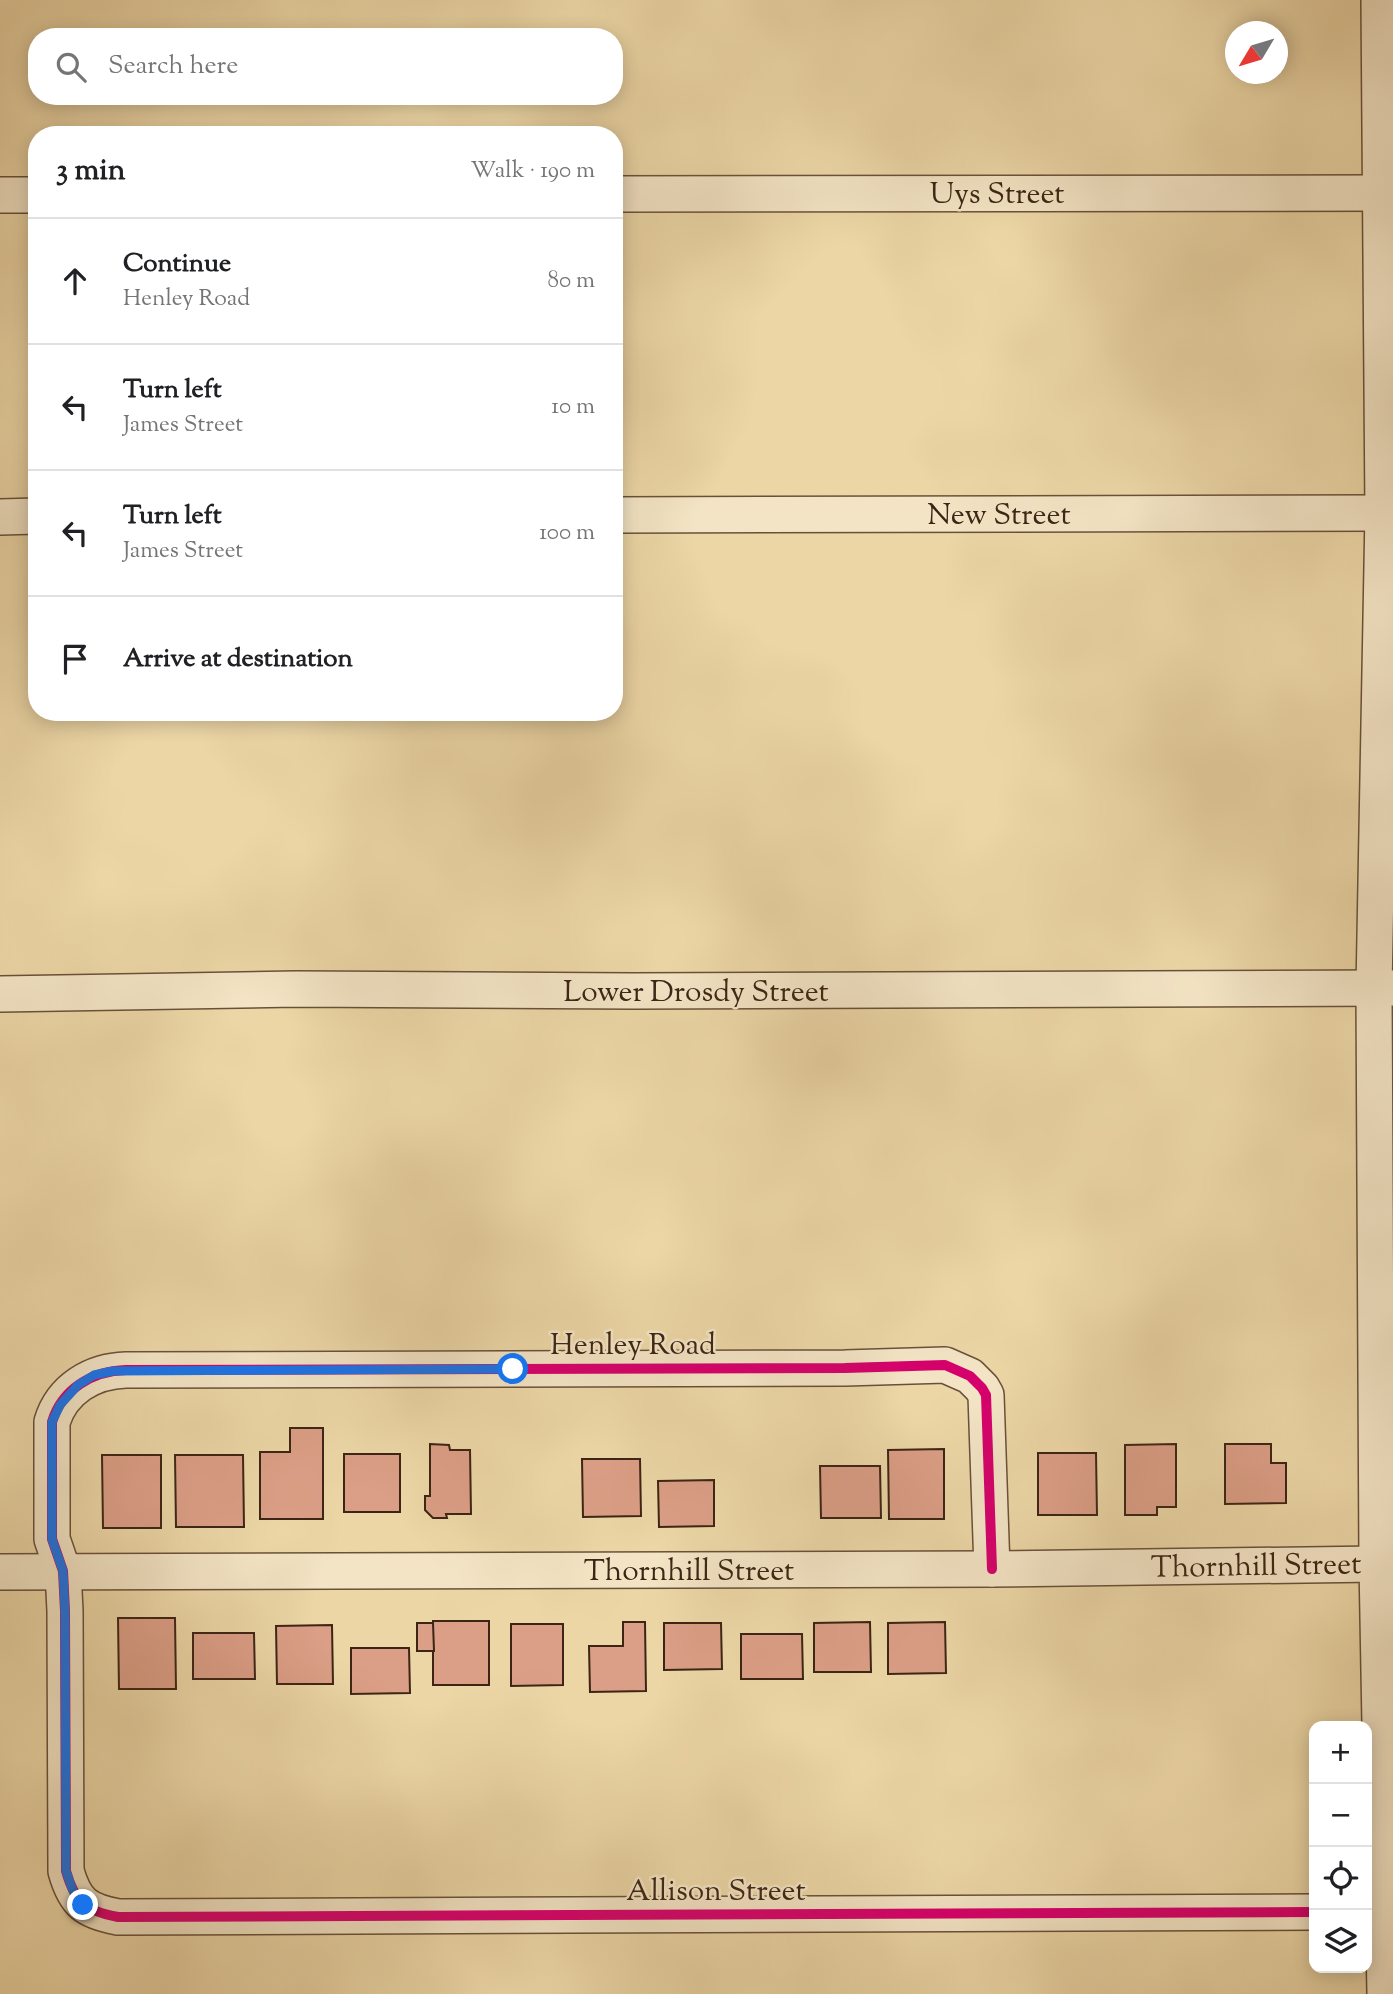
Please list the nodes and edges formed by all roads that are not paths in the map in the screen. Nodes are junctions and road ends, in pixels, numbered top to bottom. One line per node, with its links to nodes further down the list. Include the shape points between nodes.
1 (1379, 0): 2 (street)
2 (1380, 192): 3 (street, Uys Street); 6 (street)
3 (623, 194)
4 (0, 195): 5 (street)
5 (28, 195)
6 (1383, 513): 7 (street, New Street); 10 (street)
7 (623, 515)
8 (28, 516): 9 (street)
9 (0, 517)
10 (1384, 988): 11 (street, Lower Drosdy Street, via 296,989); 13 (street)
11 (0, 994)
12 (94, 1375): 14 (street, Henley Road, via 126,1370 946,1365 970,1376 986,1395); 15 (street, Allison Street, via 66,1398 52,1422 52,1539)
13 (1377, 1564): 14 (street, Thornhill Street); 18 (street)
14 (992, 1569): 15 (street, Thornhill Street)
15 (63, 1571): 16 (street, Thornhill Street); 17 (street, Allison Street, via 66,1871 83,1905 96,1912 118,1917)
16 (0, 1572)
17 (1309, 1912)
18 (1375, 1913): 19 (street)
19 (1385, 1994)

